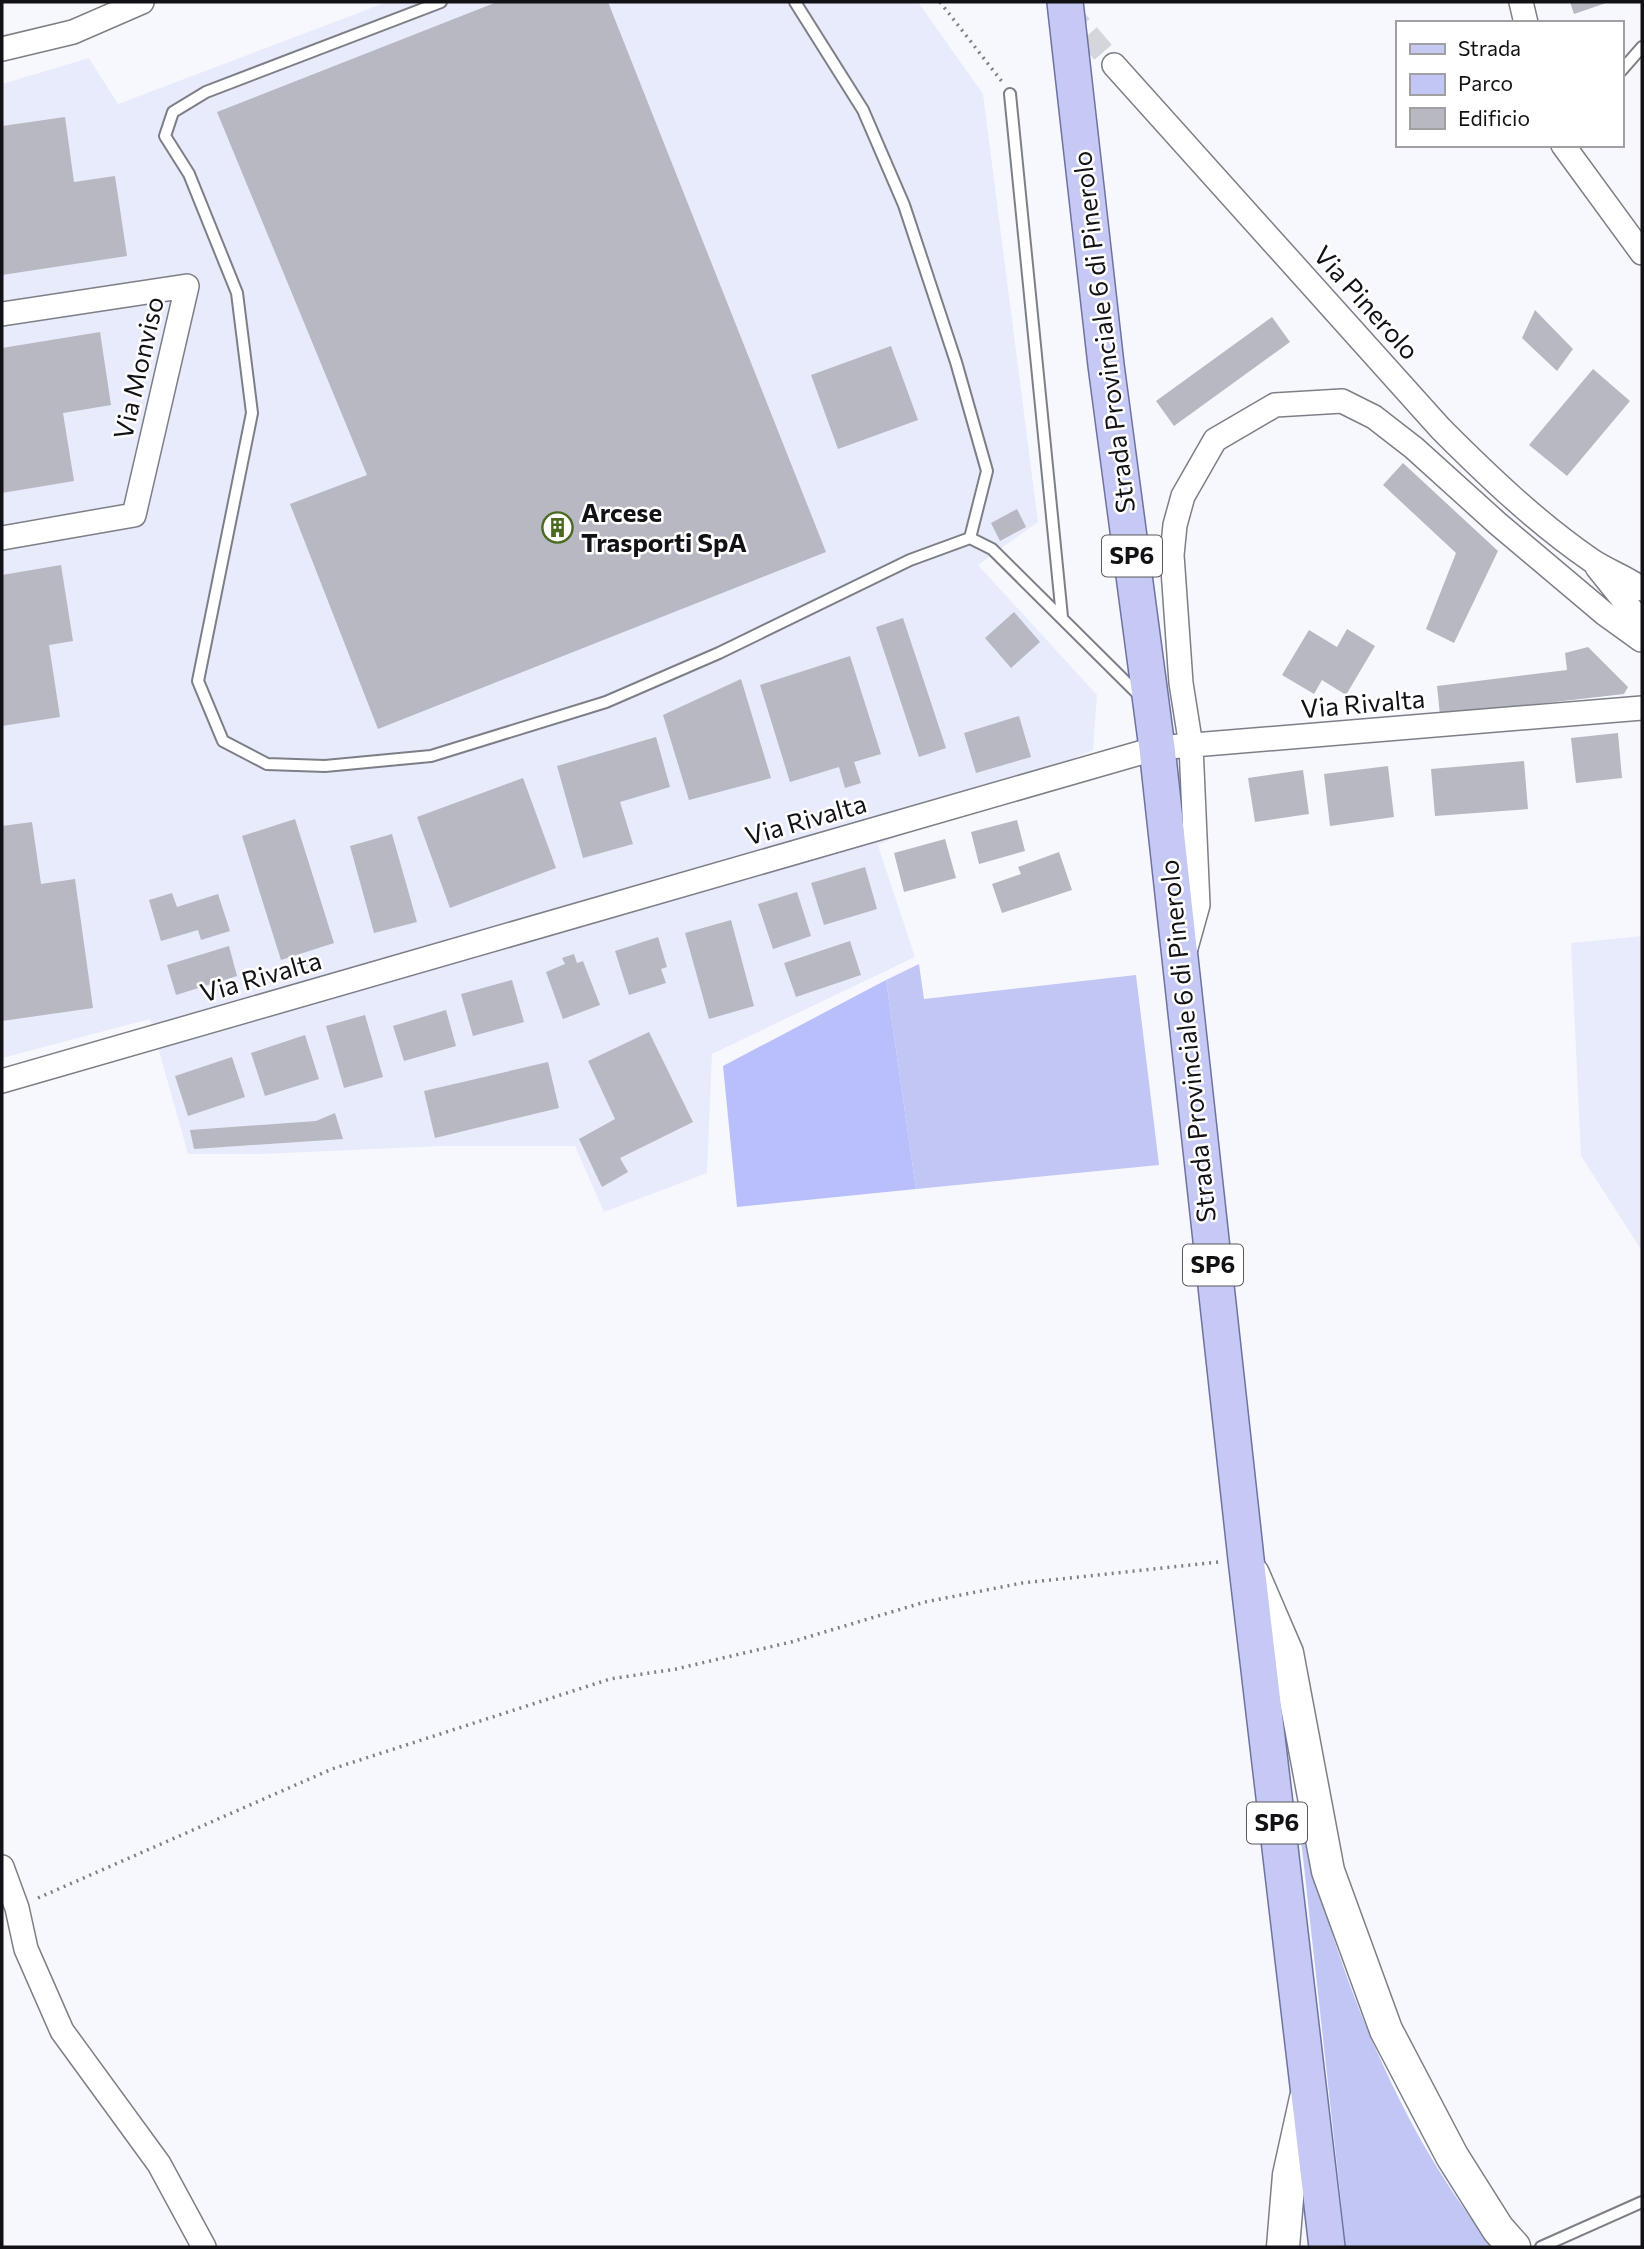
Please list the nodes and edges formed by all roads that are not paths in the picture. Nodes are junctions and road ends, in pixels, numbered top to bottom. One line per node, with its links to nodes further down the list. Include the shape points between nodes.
1 (142, 2): 8 (street, via 73,32)
2 (441, 2): 16 (lane, via 206,92 173,112 165,136 189,174 237,293 252,413 198,681 223,741 268,764 325,766 431,756 606,702 910,560)
3 (795, 2): 16 (lane, via 863,110 904,205 956,362 987,471)
4 (1065, 2): 22 (main road, Strada Provinciale 6 di Pinerolo / SP6, via 1106,365)
5 (1521, 2): 6 (street)
6 (1526, 21)
7 (1642, 47): 10 (lane)
8 (2, 50)
9 (1114, 65): 17 (street, Via Pinerolo, via 1441,429 1494,481)
10 (1623, 69)
11 (1010, 94): 19 (lane)
12 (1564, 147): 13 (street)
13 (1642, 253)
14 (2, 314): 15 (street, Via Monviso, via 187,286 134,515)
15 (2, 538)
16 (970, 538): 19 (lane, via 992,549)
17 (1593, 562): 18 (street, Via Pinerolo); 20 (street, Via Pinerolo)
18 (1642, 589)
19 (1062, 617): 22 (lane)
20 (1642, 634): 21 (street, via 1605,614 1374,416 1342,401 1275,405 1215,440 1183,496 1172,555)
21 (1181, 683): 24 (street); 25 (street)
22 (1152, 707): 25 (main road, Strada Provinciale 6 di Pinerolo / SP6)
23 (1642, 708): 24 (street, Via Rivalta)
24 (1191, 746): 25 (street, Via Rivalta); 26 (street, via 1198,905)
25 (1157, 747): 26 (main road, Strada Provinciale 6 di Pinerolo / SP6); 27 (street, Via Rivalta)
26 (1180, 971): 28 (main road, Strada Provinciale 6 di Pinerolo / SP6)
27 (2, 1081)
28 (1246, 1559): 30 (main road, Strada Provinciale 6 di Pinerolo / SP6); 35 (main road, via 1287,1653 1328,1871 1385,2030 1452,2156)
29 (2, 1867): 32 (street, via 26,1949 62,2031 159,2164)
30 (1308, 2087): 33 (main road, via 1289,2175); 34 (main road, Strada Provinciale 6 di Pinerolo / SP6)
31 (1642, 2202): 36 (lane)
32 (204, 2247)
33 (1283, 2247)
34 (1327, 2247)
35 (1514, 2247)
36 (1541, 2247)

